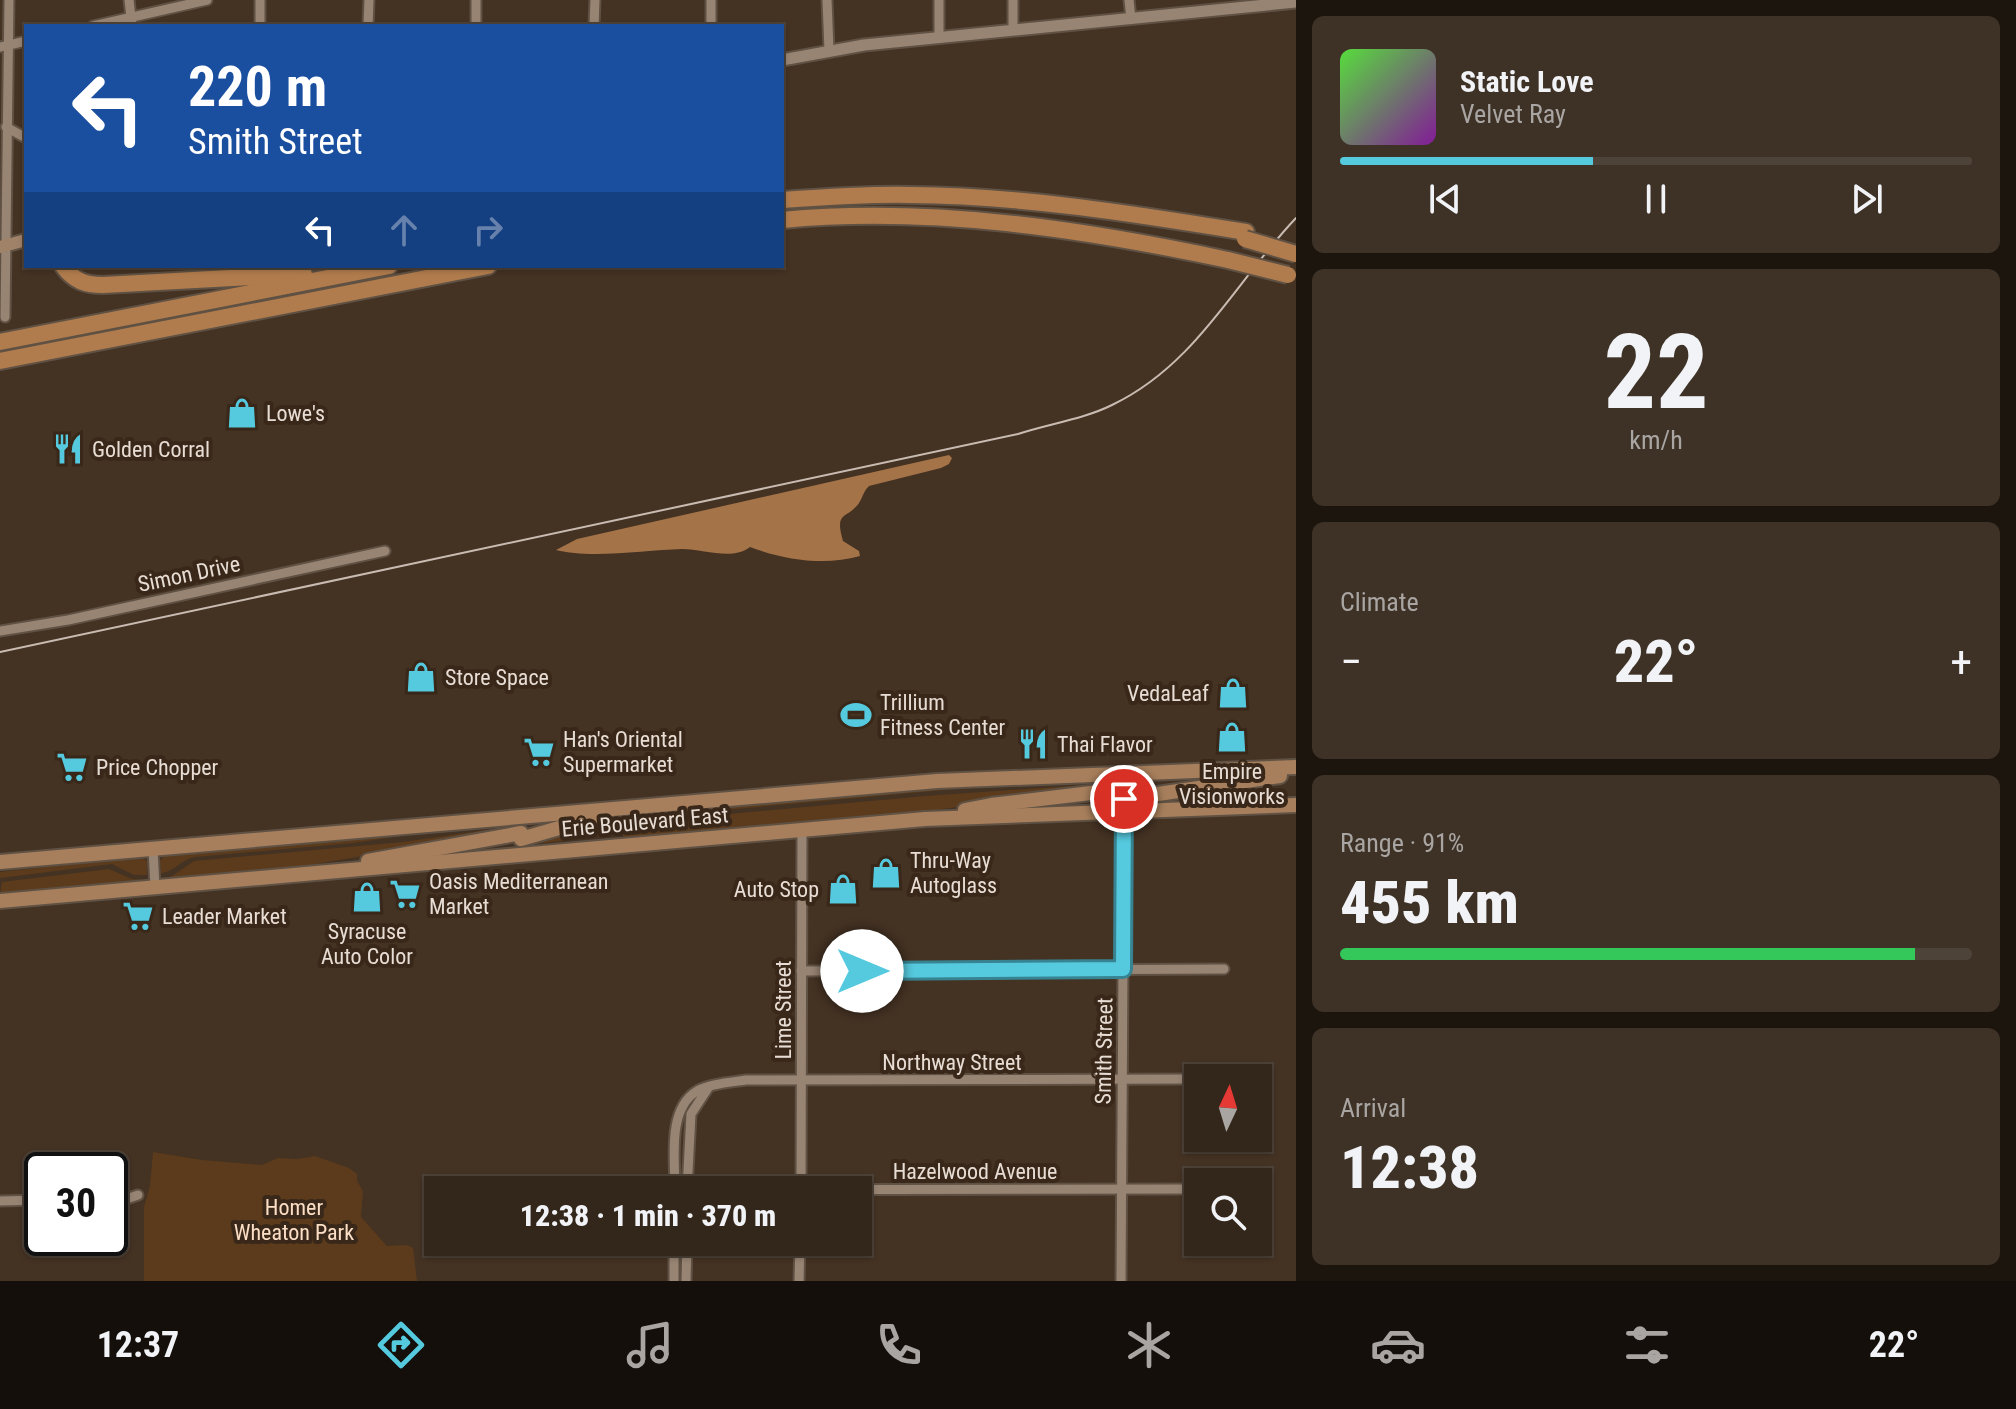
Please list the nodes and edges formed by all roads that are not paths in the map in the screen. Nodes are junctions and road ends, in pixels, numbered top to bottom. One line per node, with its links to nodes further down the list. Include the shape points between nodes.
1 (9, 0): 25 (street)
2 (129, 0): 16 (street)
3 (207, 0): 16 (street)
4 (260, 0): 17 (street)
5 (369, 0): 18 (street)
6 (476, 0): 19 (street)
7 (595, 0): 20 (street)
8 (711, 0): 21 (street)
9 (827, 0): 26 (street)
10 (939, 0): 23 (street)
11 (1013, 0): 22 (street)
12 (1129, 0): 15 (street)
13 (1296, 2): 14 (street)
14 (1246, 4): 15 (street)
15 (1131, 19): 22 (street)
16 (132, 22)
17 (260, 24)
18 (368, 24)
19 (476, 24)
20 (594, 24)
21 (711, 24)
22 (1013, 30): 23 (street)
23 (939, 37): 26 (street)
24 (24, 41): 25 (street)
25 (4, 46): 28 (street)
26 (829, 50): 27 (street)
27 (784, 60)
28 (6, 127): 29 (street); 35 (street)
29 (24, 137)
30 (784, 200): 32 (highway, via 864,195 1077,205)
31 (784, 220): 41 (highway, bridge, via 869,217 1005,223 1126,239)
32 (1246, 236): 34 (highway); 36 (highway, bridge)
33 (24, 241): 35 (main road)
34 (1296, 243)
35 (3, 247): 42 (street)
36 (1296, 254)
37 (359, 268): 40 (highway, via 103,285 84,283)
38 (379, 268): 43 (highway)
39 (478, 268): 44 (highway)
40 (66, 269)
41 (1292, 276)
42 (5, 317)
43 (0, 342)
44 (0, 361)
45 (385, 551): 46 (street, Simon Drive)
46 (0, 631)
47 (1296, 767): 49 (main road, Erie Boulevard East)
48 (1296, 774): 49 (main road)
49 (1124, 793): 50 (main road, Erie Boulevard East); 51 (main road, Erie Boulevard East, via 937,781); 53 (main road, Erie Boulevard East); 53 (main road, via 991,805); 61 (street, Smith Street)
50 (1296, 805)
51 (623, 808): 52 (main road, Erie Boulevard East); 55 (main road)
52 (520, 817): 55 (street); 56 (main road, Erie Boulevard East)
53 (925, 819): 54 (main road, Erie Boulevard East)
54 (802, 830): 55 (main road, Erie Boulevard East); 63 (street, Lime Street)
55 (522, 842): 58 (main road, Erie Boulevard East); 58 (main road, via 387,856)
56 (153, 849): 57 (main road, Erie Boulevard East); 59 (street)
57 (0, 865)
58 (324, 872): 59 (main road, Erie Boulevard East)
59 (155, 887): 60 (main road, Erie Boulevard East)
60 (0, 901)
61 (1123, 969): 62 (street); 63 (street); 64 (street, Smith Street)
62 (1224, 969)
63 (801, 971): 66 (street, Lime Street)
64 (1122, 1079): 65 (street, Northway Street); 66 (street, Northway Street); 71 (street, Smith Street)
65 (1184, 1079)
66 (801, 1080): 67 (street, Northway Street, via 746,1080 698,1089); 70 (street, Lime Street)
67 (686, 1111): 68 (street, via 676,1135); 69 (street)
68 (675, 1176)
69 (687, 1176)
70 (801, 1176)
71 (1121, 1189): 72 (street, Hazelwood Avenue); 73 (street, Hazelwood Avenue); 84 (street, Smith Street)
72 (1184, 1189)
73 (872, 1190)
74 (138, 1195): 75 (street)
75 (128, 1198)
76 (24, 1200): 77 (street)
77 (0, 1201)
78 (674, 1256): 81 (street)
79 (687, 1256): 82 (street)
80 (800, 1256): 83 (street)
81 (674, 1281)
82 (686, 1281)
83 (799, 1281)
84 (1121, 1281)

